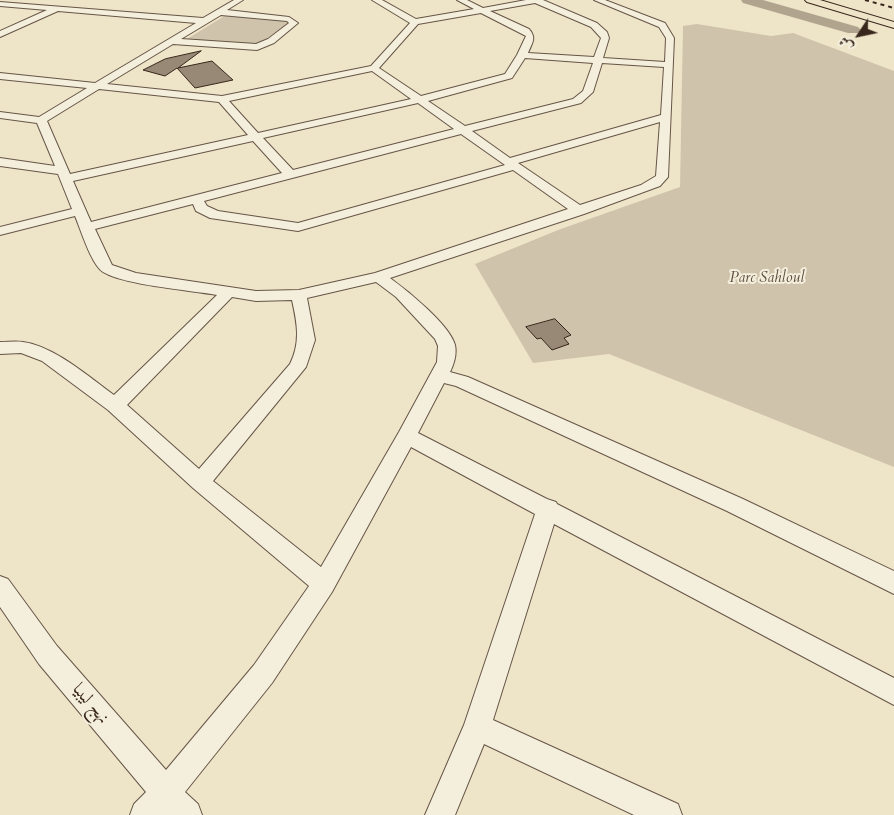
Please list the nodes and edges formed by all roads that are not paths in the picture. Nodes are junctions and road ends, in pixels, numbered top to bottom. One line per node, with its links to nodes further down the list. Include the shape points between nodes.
1 (78, 0): 10 (street)
2 (239, 0): 12 (street)
3 (376, 0): 17 (street)
4 (461, 0): 11 (street)
5 (536, 0): 11 (street); 24 (street, via 600,29 605,38)
6 (598, 0): 25 (street, via 662,25 670,38)
7 (810, 0): 18 (main road)
8 (821, 0): 18 (main road)
9 (0, 4): 10 (street)
10 (56, 9): 14 (street); 16 (street)
11 (483, 10): 17 (street); 23 (street, via 530,35)
12 (219, 12): 16 (street); 22 (street, via 289,19 294,23 271,41 257,47)
13 (19, 16): 14 (street)
14 (37, 18): 15 (street); 21 (street)
15 (56, 20)
16 (205, 21): 20 (street)
17 (415, 22): 26 (street)
18 (894, 23)
19 (169, 29): 20 (street)
20 (188, 31): 22 (street)
21 (0, 34)
22 (171, 41): 28 (street)
23 (522, 55): 24 (street); 30 (street, via 509,76)
24 (597, 59): 25 (street); 34 (street, via 588,92 577,101)
25 (669, 65): 32 (street)
26 (374, 68): 29 (street); 30 (street)
27 (0, 76): 28 (street)
28 (96, 87): 29 (street); 33 (street)
29 (222, 99): 35 (street)
30 (419, 100): 34 (street); 35 (street)
31 (0, 115): 33 (street)
32 (666, 117): 37 (street); 42 (street, via 662,177 645,188)
33 (41, 120): 38 (street)
34 (463, 130): 37 (street); 39 (street)
35 (257, 136): 38 (street); 39 (street)
36 (0, 162): 38 (street)
37 (511, 164): 40 (street, via 298,227 215,215 202,208); 42 (street)
38 (65, 175): 41 (street)
39 (290, 175): 40 (street)
40 (197, 199): 43 (street)
41 (80, 211): 43 (street); 44 (street)
42 (579, 211): 45 (street)
43 (87, 228): 46 (street, via 107,268 134,277)
44 (0, 231)
45 (379, 277): 47 (street); 49 (street, via 402,294 443,337 447,355)
46 (229, 291): 47 (street, via 256,296); 50 (street)
47 (299, 295): 52 (street, via 308,340 305,353 297,367)
48 (0, 348): 50 (street, via 23,347 48,357)
49 (439, 375): 51 (street); 54 (street, via 462,381 735,505)
50 (115, 405): 52 (street)
51 (407, 436): 53 (street); 55 (street)
52 (200, 482): 55 (street)
53 (548, 508): 57 (street); 58 (street)
54 (894, 583)
55 (324, 584): 59 (street, via 263,674)
56 (0, 587): 59 (street, نهج ليبيا, via 48,655)
57 (894, 692)
58 (477, 727): 62 (street); 63 (street)
59 (166, 793): 60 (street); 61 (street, نهج ليبيا)
60 (145, 815)
61 (187, 815)
62 (440, 815)
63 (667, 815)

